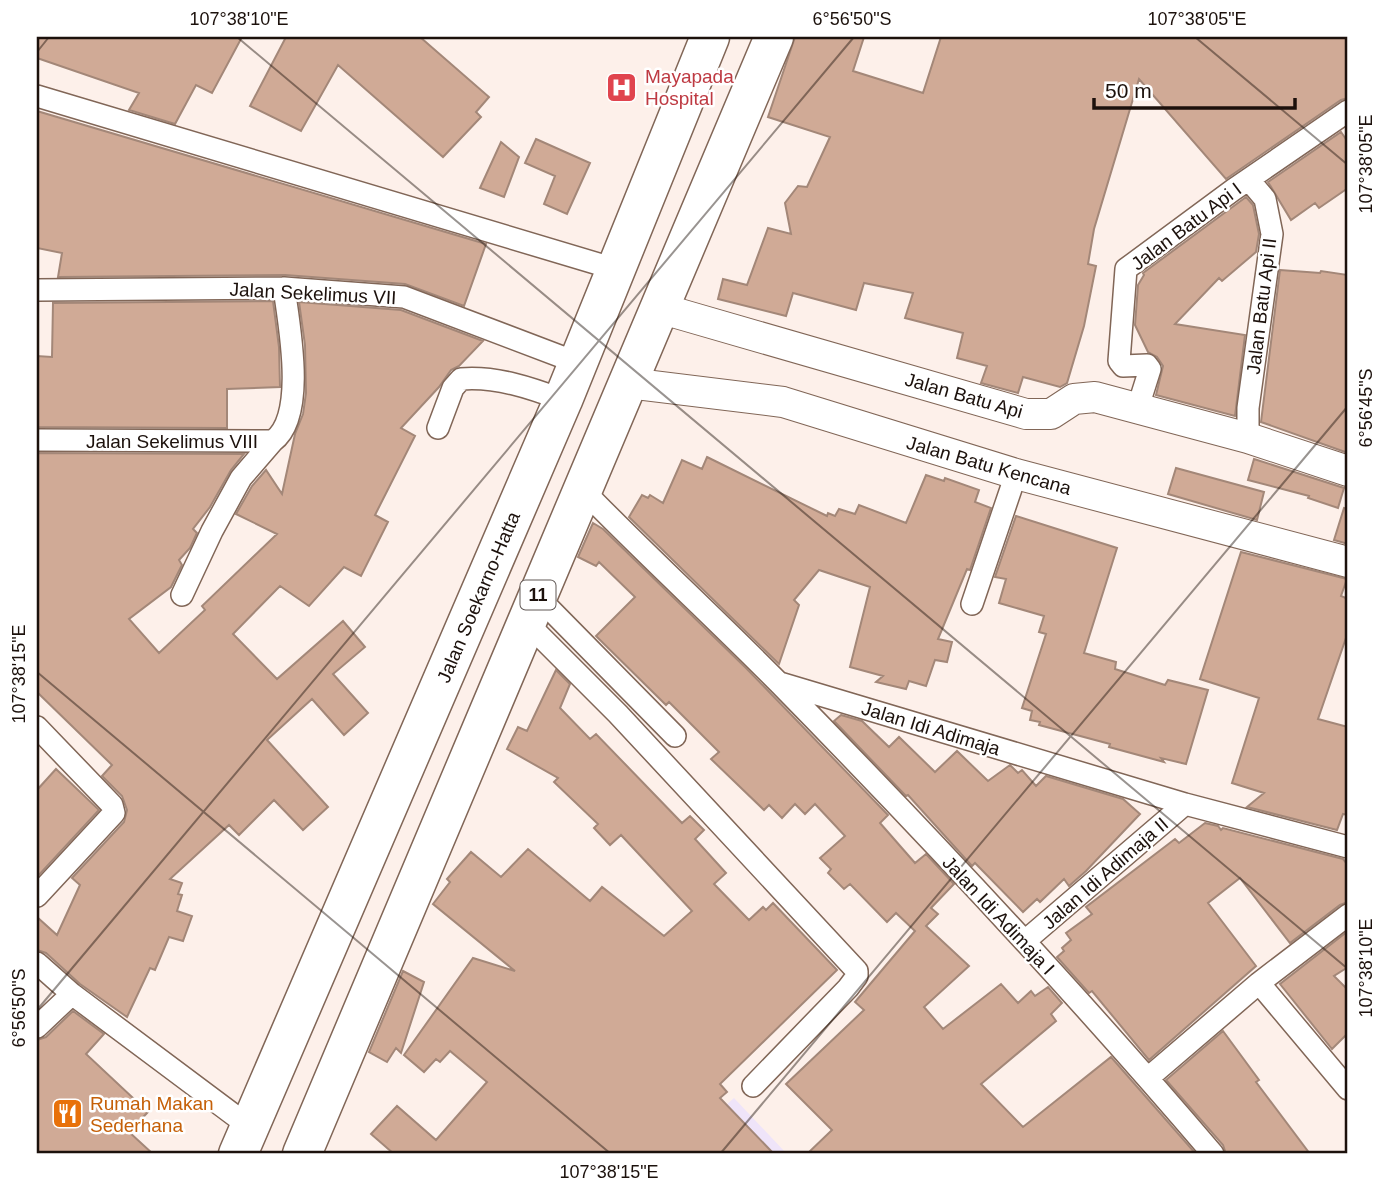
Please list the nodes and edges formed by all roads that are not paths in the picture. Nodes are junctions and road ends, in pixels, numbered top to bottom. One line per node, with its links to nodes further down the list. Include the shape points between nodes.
1 (710, 37): 6 (highway, Jalan Soekarno-Hatta)
2 (774, 37): 9 (highway, 11)
3 (37, 96): 6 (street)
4 (1347, 115): 5 (street, Jalan Batu Api I)
5 (1248, 180): 13 (street, Jalan Batu Api I, via 1126,269 1119,361 1124,366 1147,365 1150,369); 15 (street, Jalan Batu Api II, via 1265,199 1272,234 1248,408)
6 (615, 269): 10 (highway, Jalan Soekarno-Hatta)
7 (284, 288): 8 (street, Jalan Sekelimus VII); 10 (street, Jalan Sekelimus VII, via 404,297); 17 (street, Jalan Sekelimus VIII, via 294,359 290,418)
8 (37, 290)
9 (659, 307): 11 (highway, 11); 13 (street, Jalan Batu Api, via 1026,414 1051,414 1074,399 1095,397)
10 (578, 363): 12 (highway, Jalan Soekarno-Hatta)
11 (628, 383): 19 (street, Jalan Batu Kencana, via 783,402); 20 (highway, 11)
12 (563, 400): 14 (street, via 526,387 461,379); 40 (highway, Jalan Soekarno-Hatta)
13 (1138, 407): 15 (street, Jalan Batu Api)
14 (438, 428)
15 (1248, 438): 18 (street, Jalan Batu Api)
16 (37, 440): 17 (street, Jalan Sekelimus VIII)
17 (273, 442): 22 (street, via 241,478)
18 (1348, 471)
19 (1016, 474): 21 (street, Jalan Batu Kencana); 23 (street)
20 (583, 490): 24 (highway, 11); 25 (street, Jalan Idi Adimaja)
21 (1348, 562)
22 (182, 595)
23 (972, 604)
24 (532, 610): 27 (street); 38 (street, via 618,714 857,971 848,988); 41 (highway, 11)
25 (778, 682): 28 (street, Jalan Idi Adimaja); 32 (street, Jalan Idi Adimaja I)
26 (37, 727): 30 (street, via 112,805 114,813)
27 (675, 736)
28 (1185, 804): 29 (street, Jalan Idi Adimaja); 32 (street, Jalan Idi Adimaja II)
29 (1348, 847)
30 (37, 896)
31 (1348, 915): 34 (street)
32 (1025, 941): 37 (street, Jalan Idi Adimaja I)
33 (37, 963): 35 (street)
34 (1259, 983): 37 (street); 39 (street)
35 (72, 994): 36 (street); 40 (street)
36 (37, 1027)
37 (1148, 1078): 42 (street, Jalan Idi Adimaja I)
38 (753, 1086)
39 (1348, 1089)
40 (244, 1140)
41 (302, 1154)
42 (1213, 1154)

